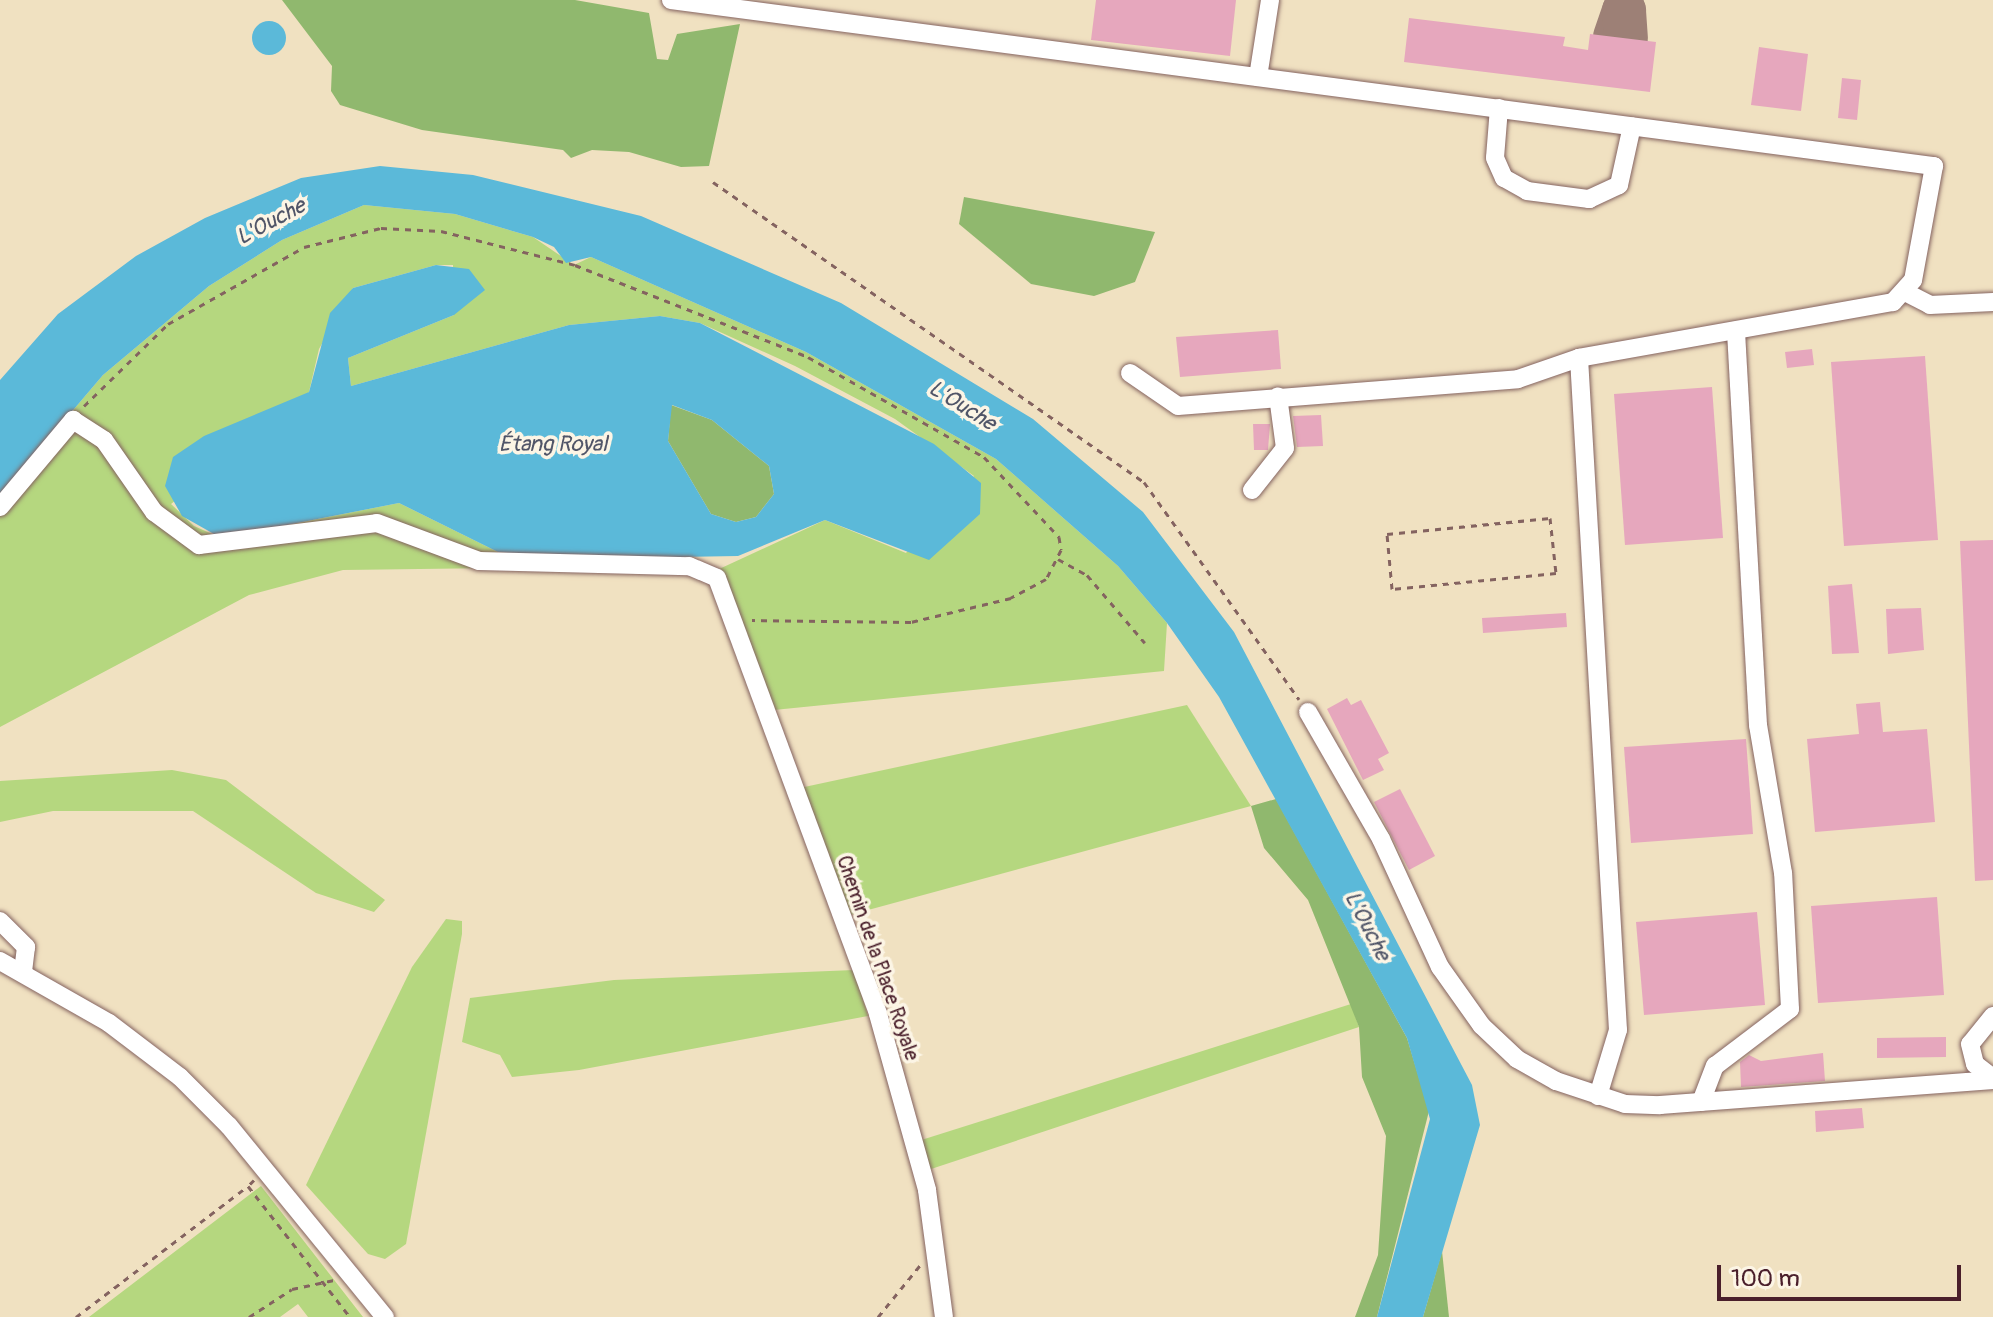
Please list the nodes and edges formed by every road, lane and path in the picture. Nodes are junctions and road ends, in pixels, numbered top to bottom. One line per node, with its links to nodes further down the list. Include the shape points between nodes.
1 (671, 0): 3 (street)
2 (1270, 0): 3 (street)
3 (1258, 77): 4 (street)
4 (1499, 108): 5 (street); 5 (street, via 1495,158 1504,178 1519,189 1574,197 1598,198 1619,185)
5 (1632, 126): 7 (street, via 1934,166)
6 (713, 182): 20 (path, via 1144,482)
7 (1905, 292): 8 (street, via 1930,305); 9 (street, via 1878,309)
8 (1993, 302)
9 (1736, 331): 10 (street); 27 (street, via 1758,725 1783,873 1790,1009 1721,1060 1705,1079)
10 (1579, 358): 12 (street, via 1518,379); 26 (street, via 1618,1030)
11 (1130, 373): 12 (street, via 1178,406)
12 (1278, 396): 14 (street, via 1285,448)
13 (73, 420): 15 (street); 17 (path, via 168,324 278,260 349,232 441,231 575,265 808,357 984,457 1059,537); 18 (street, Chemin de la Place Royale, via 104,440 154,512 199,545 377,523 479,561 689,566 717,578)
14 (1252, 490)
15 (0, 507)
16 (1467, 526): 16 (path, via 1550,518 1556,573 1392,589 1387,534)
17 (1058, 559): 18 (path, via 1032,590 911,622); 19 (path, via 1087,575)
18 (732, 624): 30 (street, Chemin de la Place Royale, via 878,1014)
19 (1145, 643)
20 (1308, 712): 26 (street, via 1381,839 1440,967 1482,1026 1517,1059)
21 (0, 921): 23 (street, via 26,947)
22 (0, 961): 23 (street)
23 (23, 972): 28 (street, via 162,1061)
24 (1993, 1016): 25 (street, via 1970,1044 1975,1064)
25 (1993, 1079): 27 (street)
26 (1598, 1096): 27 (street, via 1625,1104)
27 (1701, 1102)
28 (267, 1171): 29 (path); 35 (street)
29 (248, 1186): 31 (path); 32 (path)
30 (937, 1245): 36 (path); 37 (street, Chemin de la Place Royale)
31 (326, 1286): 33 (path, via 292,1289); 34 (path)
32 (76, 1317)
33 (249, 1317)
34 (350, 1317)
35 (385, 1317)
36 (878, 1317)
37 (944, 1317)

